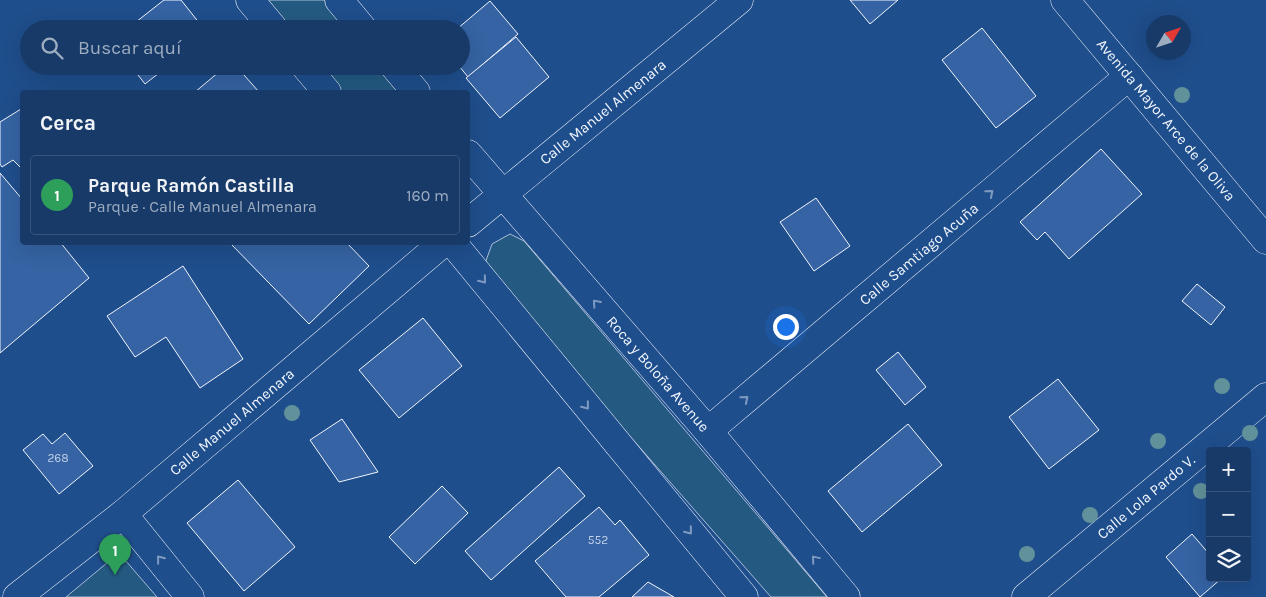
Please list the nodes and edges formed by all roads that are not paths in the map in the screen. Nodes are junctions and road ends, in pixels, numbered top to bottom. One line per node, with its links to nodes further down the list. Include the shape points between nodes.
1 (250, 0): 5 (street)
2 (339, 0): 6 (street)
3 (739, 0): 13 (street, Calle Manuel Almenara)
4 (1065, 0): 9 (street, Avenida Mayor Arce de la Oliva)
5 (267, 20)
6 (356, 20)
7 (313, 75): 10 (street)
8 (402, 75): 11 (street)
9 (1129, 76): 15 (street, Avenida Mayor Arce de la Oliva); 19 (street, Calle Samtiago Acuña, one-way to 9)
10 (325, 90)
11 (414, 90)
12 (470, 156): 13 (street, Roca y Boloña Avenue)
13 (502, 195): 14 (street, Calle Manuel Almenara); 19 (street, Roca y Boloña Avenue, one-way to 13)
14 (470, 221)
15 (1266, 240)
16 (440, 245): 20 (street, Calle Manuel Almenara)
17 (454, 245): 23 (street, one-way to 23)
18 (1266, 397): 25 (street, Calle Lola Pardo V.)
19 (708, 431): 24 (street, Roca y Boloña Avenue, one-way to 19)
20 (123, 514): 21 (street, Calle Manuel Almenara); 22 (street, one-way to 20)
21 (17, 597)
22 (190, 597)
23 (744, 597)
24 (846, 597)
25 (1026, 597)

